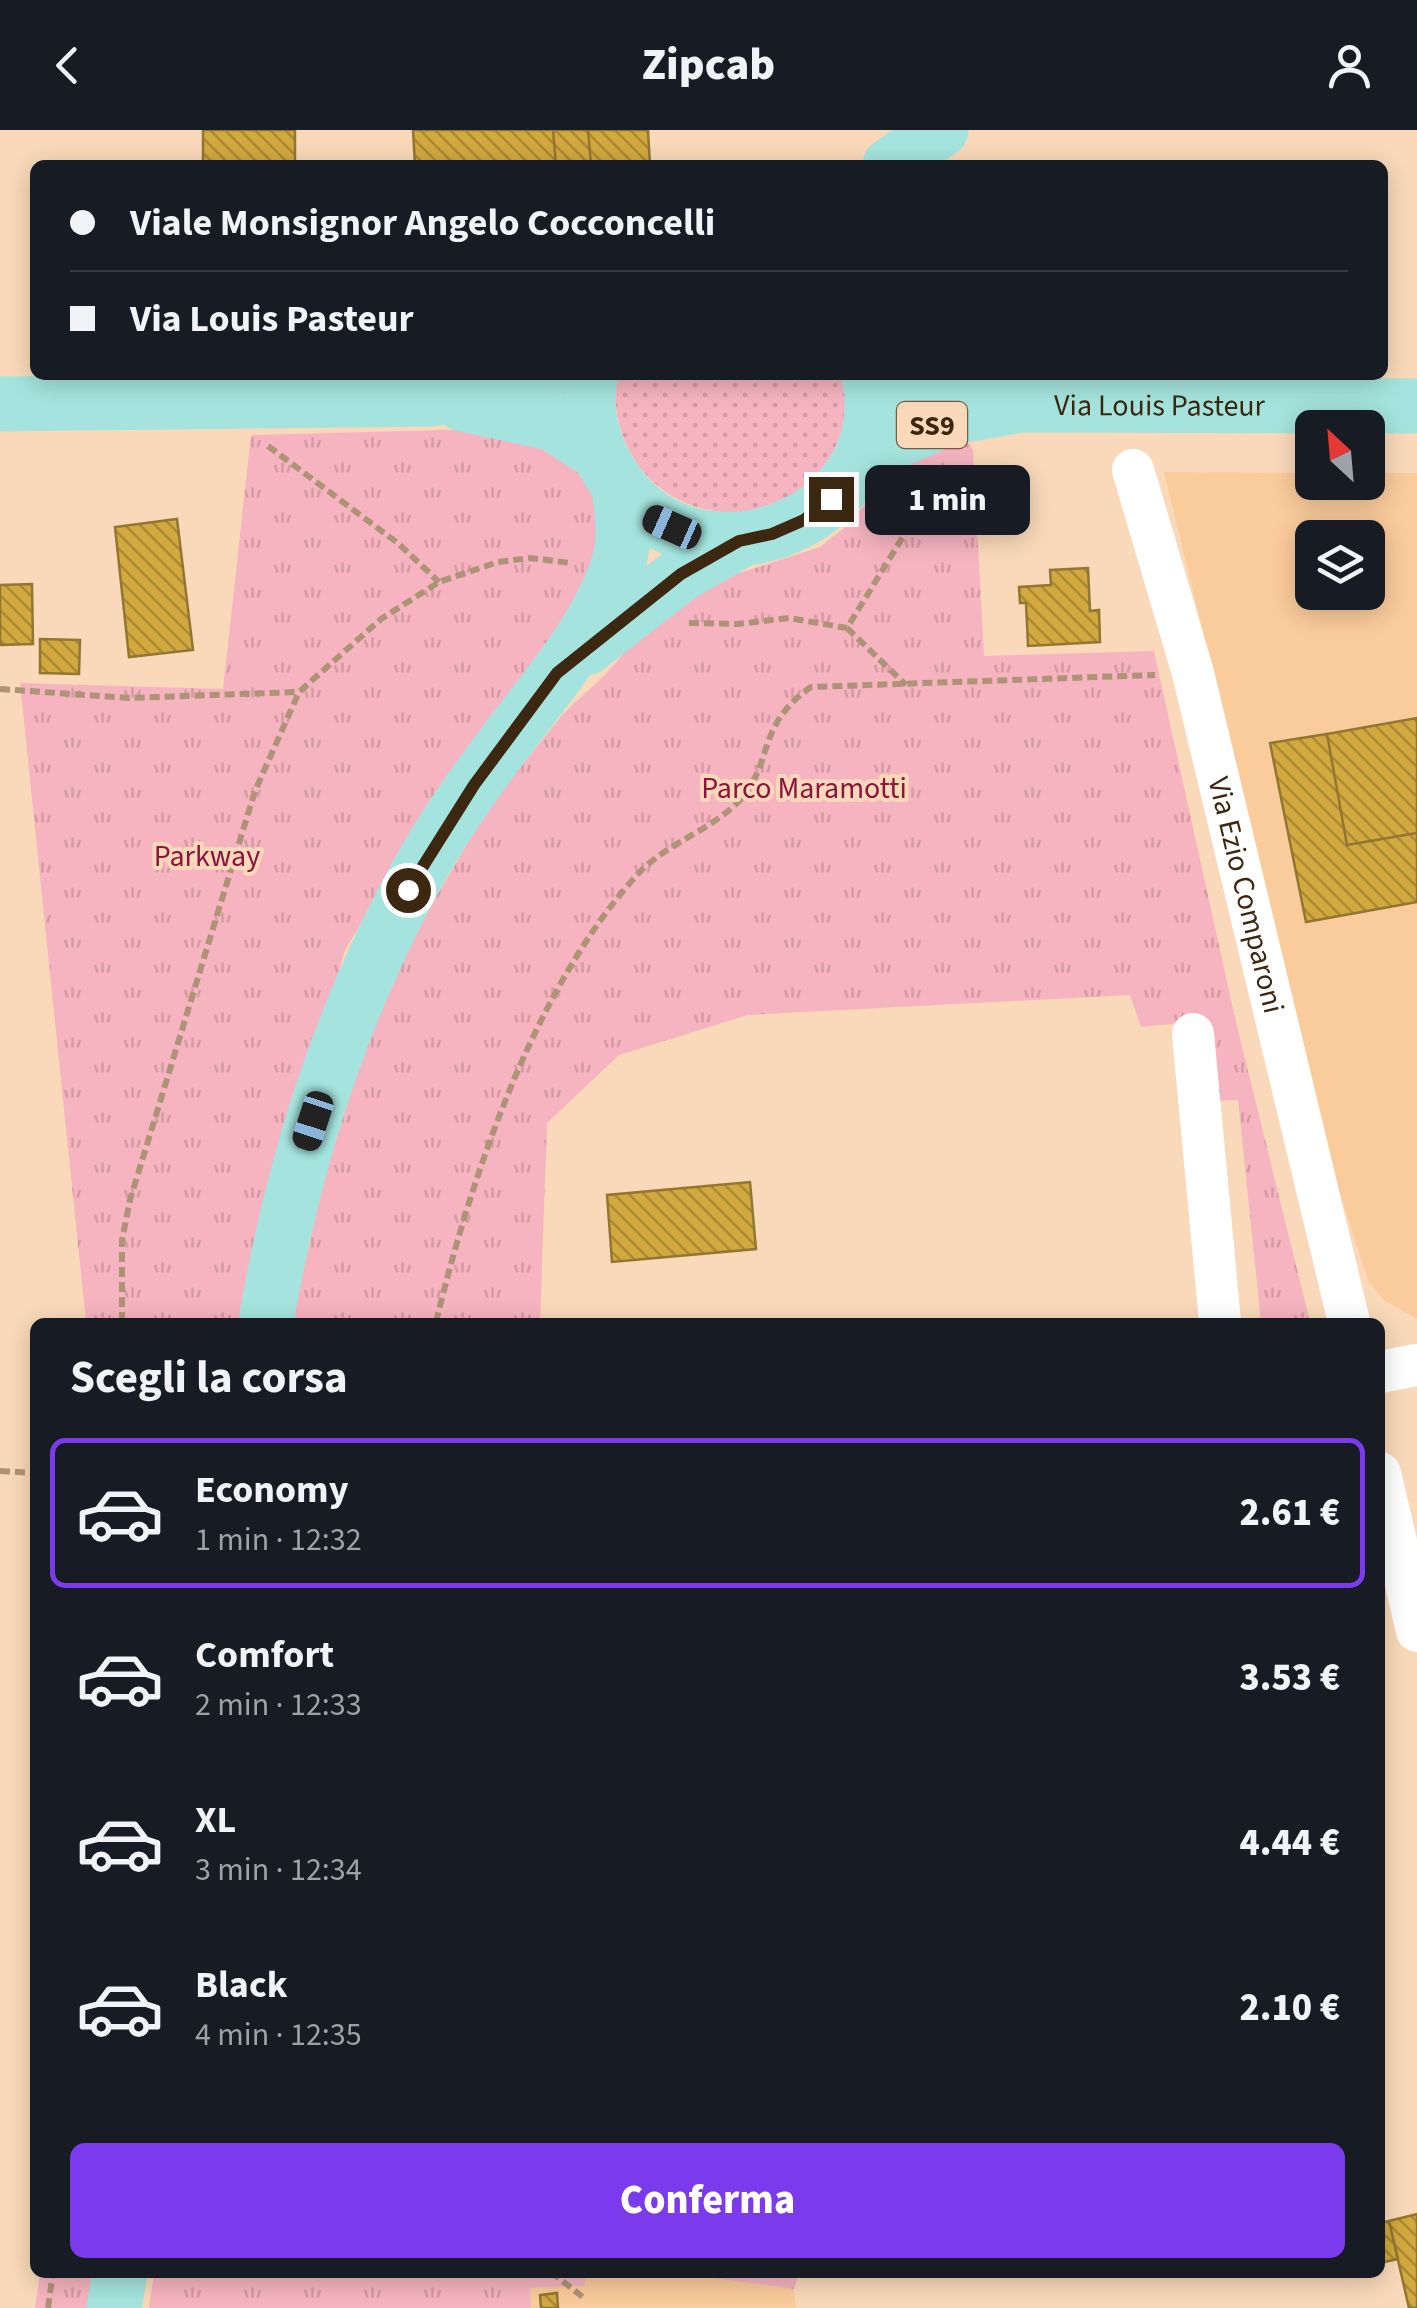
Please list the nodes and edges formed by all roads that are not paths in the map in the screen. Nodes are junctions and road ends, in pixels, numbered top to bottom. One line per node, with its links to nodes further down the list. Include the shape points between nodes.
1 (530, 380): 5 (main road, Via Louis Pasteur)
2 (591, 380): 9 (main road, via 589,418)
3 (871, 380): 11 (main road, Via Louis Pasteur, via 868,433)
4 (919, 380): 7 (main road, Via Louis Pasteur / SS9)
5 (430, 399): 6 (main road, Via Louis Pasteur); 9 (main road, Via Louis Pasteur, via 552,423)
6 (0, 404)
7 (1021, 405): 8 (main road, Via Louis Pasteur); 11 (main road, Via Louis Pasteur / SS9, via 948,418 900,438)
8 (1417, 406)
9 (608, 470): 12 (main road, Via Louis Pasteur, via 652,518 693,536); 13 (main road, via 624,532 619,562)
10 (1134, 470): 17 (street, Via Ezio Comparoni, via 1193,673)
11 (852, 472): 12 (main road, Via Louis Pasteur, via 804,520)
12 (739, 541): 13 (main road, via 624,615)
13 (557, 673): 15 (main road, via 447,826 374,959 304,1151)
14 (1193, 1034): 16 (street)
15 (267, 1318)
16 (1220, 1318)
17 (1348, 1318)
18 (1417, 1365): 19 (street)
19 (1385, 1371)
20 (1385, 1494): 21 (street)
21 (1417, 1631)
22 (119, 2278): 23 (main road)
23 (114, 2308)

